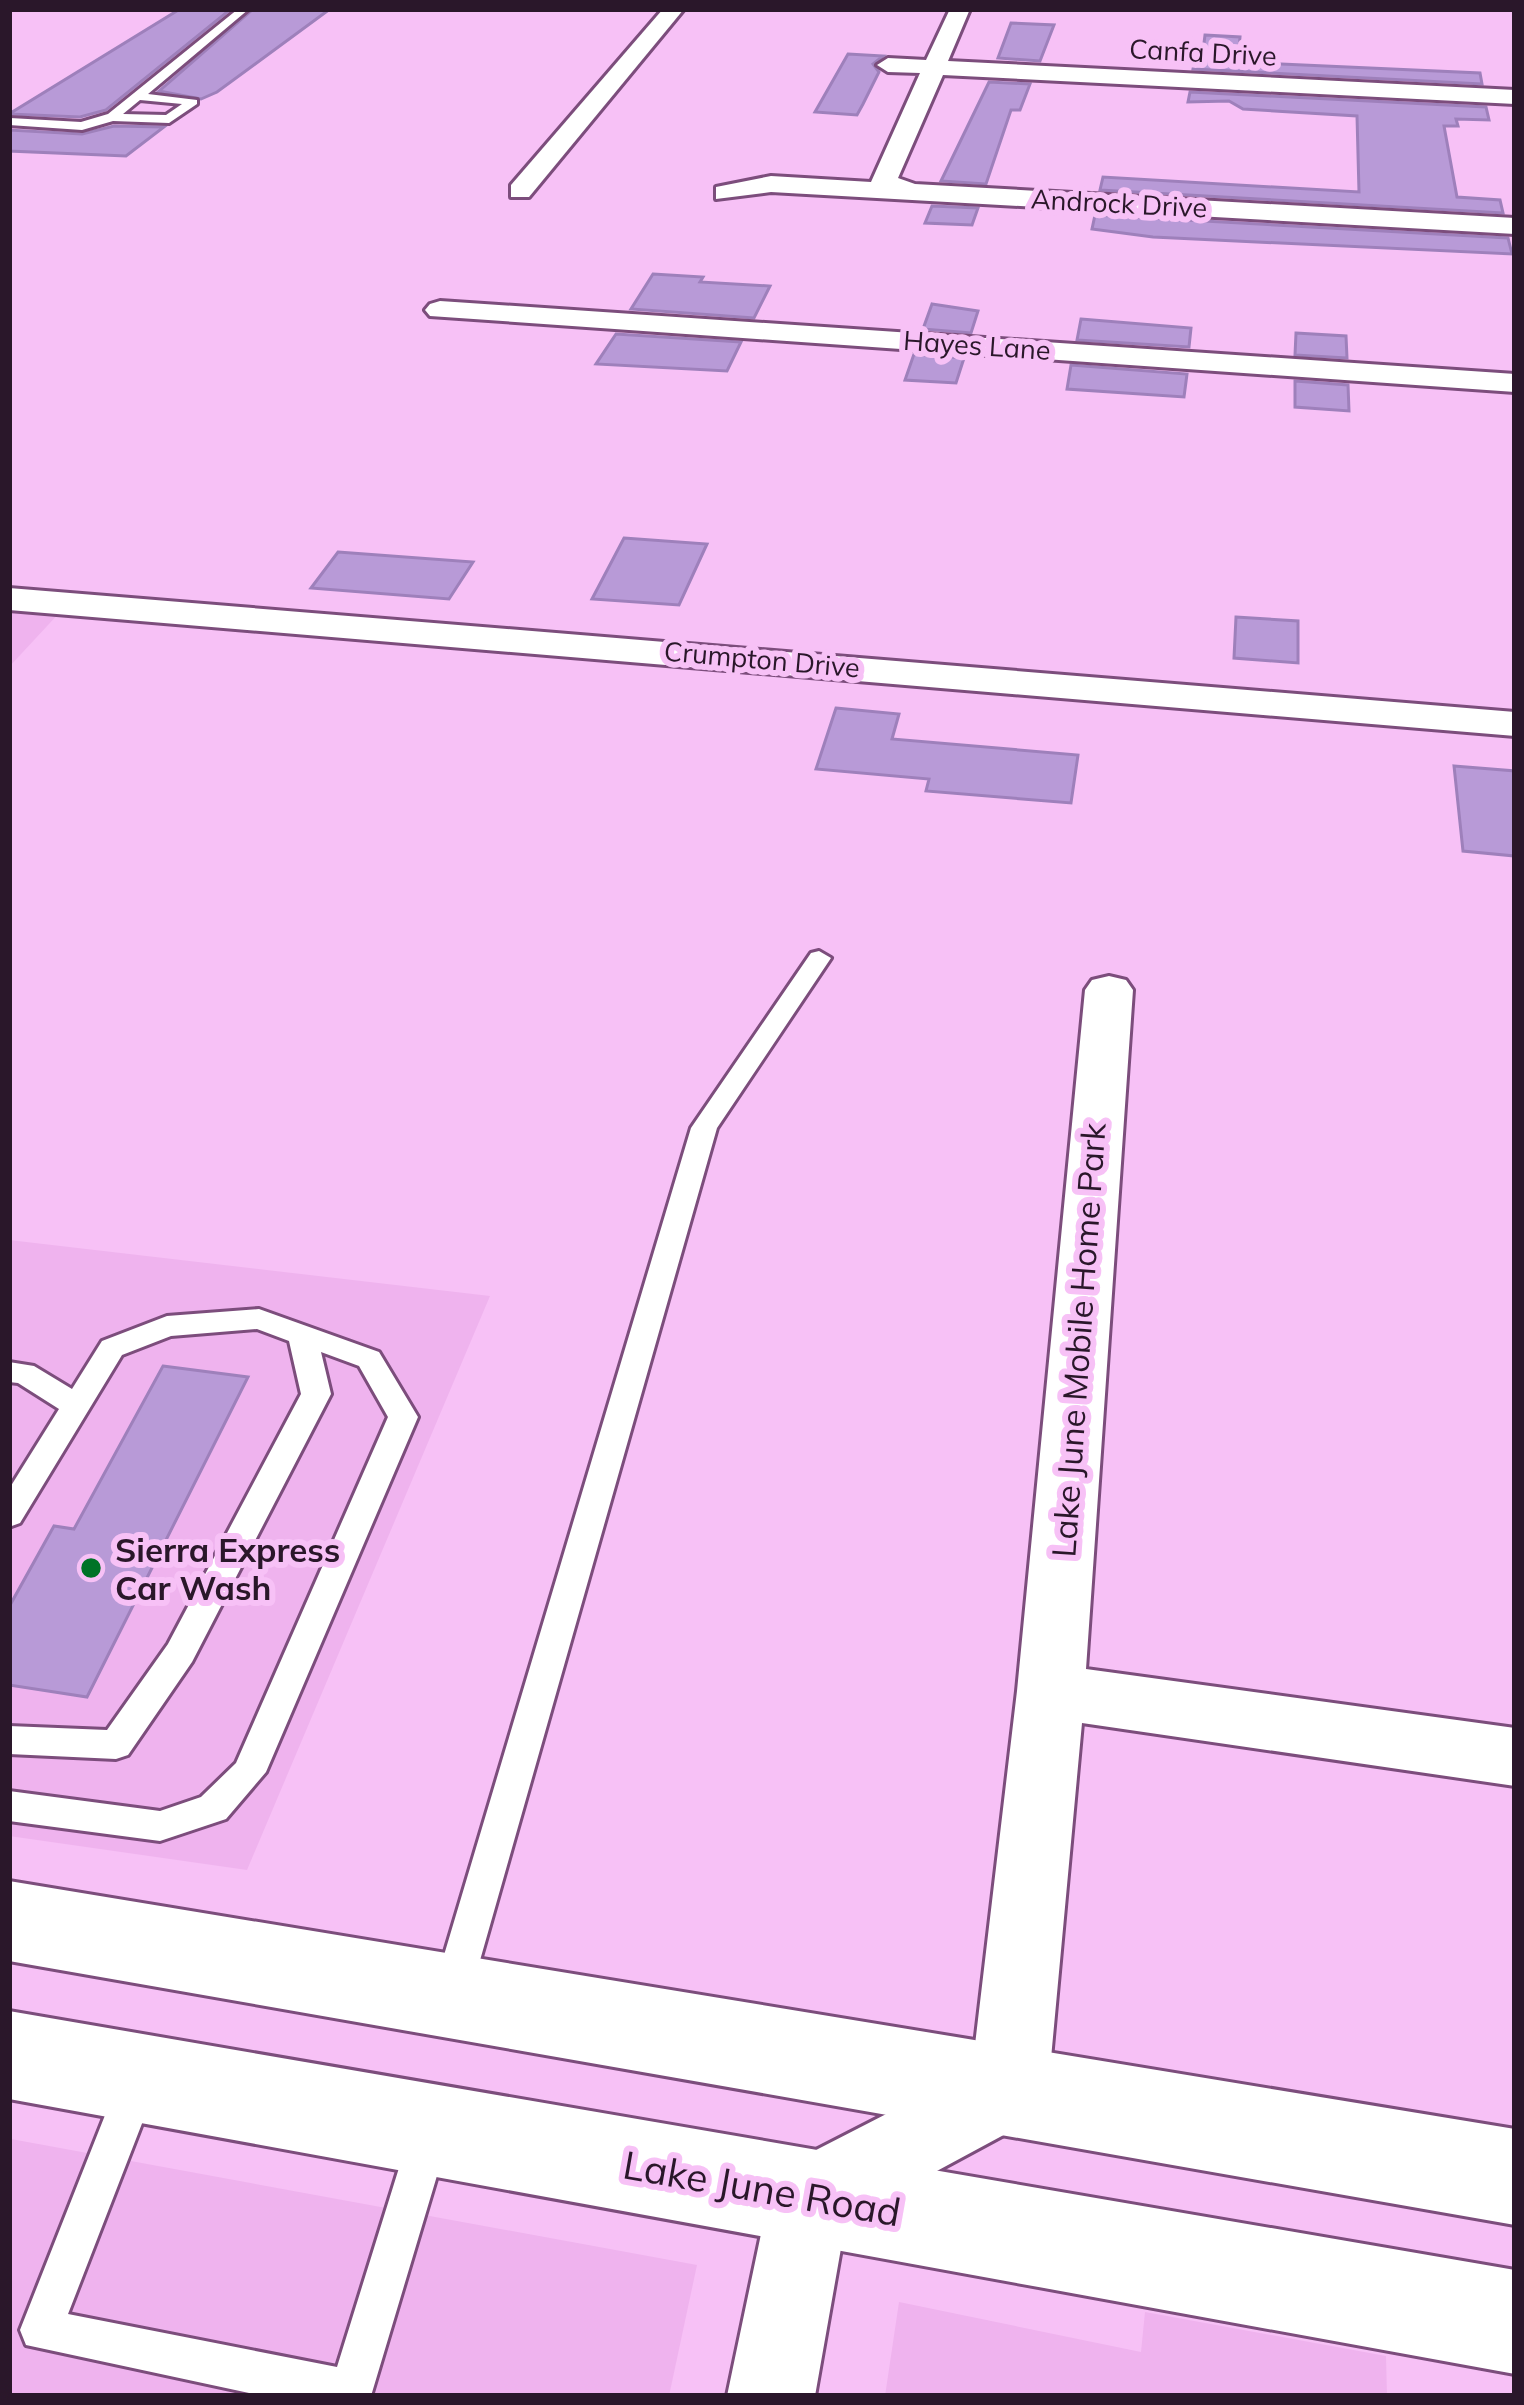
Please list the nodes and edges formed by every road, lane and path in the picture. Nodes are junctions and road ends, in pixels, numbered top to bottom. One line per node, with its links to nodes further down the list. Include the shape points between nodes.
1 (244, 9): 6 (lane)
2 (674, 9): 10 (street)
3 (960, 9): 5 (street)
4 (889, 64): 5 (street, Canfa Drive)
5 (933, 68): 7 (street, Canfa Drive); 11 (street, via 884,182)
6 (139, 96): 8 (lane); 8 (lane, via 193,102 169,119)
7 (1515, 97)
8 (112, 117): 9 (lane, via 82,126)
9 (10, 122)
10 (520, 191)
11 (909, 191): 12 (street, Androck Drive, via 771,184); 13 (street, Androck Drive)
12 (724, 193)
13 (1515, 226)
14 (440, 310): 15 (street, Hayes Lane)
15 (1515, 382)
16 (9, 599): 17 (street, Crumpton Drive)
17 (1515, 724)
18 (819, 958): 29 (lane, via 704,1128)
19 (1109, 990): 24 (street, Lake June Mobile Home Park)
20 (302, 1335): 22 (lane, via 259,1318 170,1325 112,1348); 25 (lane, via 316,1394 180,1653 116,1745); 27 (lane, via 369,1359 403,1417 249,1772 213,1808 160,1826)
21 (9, 1372): 22 (lane)
22 (76, 1406): 23 (lane)
23 (9, 1516)
24 (1051, 1691): 26 (street); 32 (street, Lake June Mobile Home Park)
25 (9, 1740)
26 (1515, 1757)
27 (9, 1805)
28 (9, 1921): 29 (main road)
29 (451, 1996): 32 (main road)
30 (9, 2055): 31 (main road, Lake June Road)
31 (140, 2078): 33 (main road, Lake June Road); 33 (lane, via 41,2330 351,2392)
32 (1010, 2091): 34 (main road); 35 (street)
33 (430, 2129): 35 (main road, Lake June Road)
34 (1515, 2177)
35 (810, 2196): 36 (main road, Lake June Road); 37 (street)
36 (1515, 2322)
37 (771, 2396)

